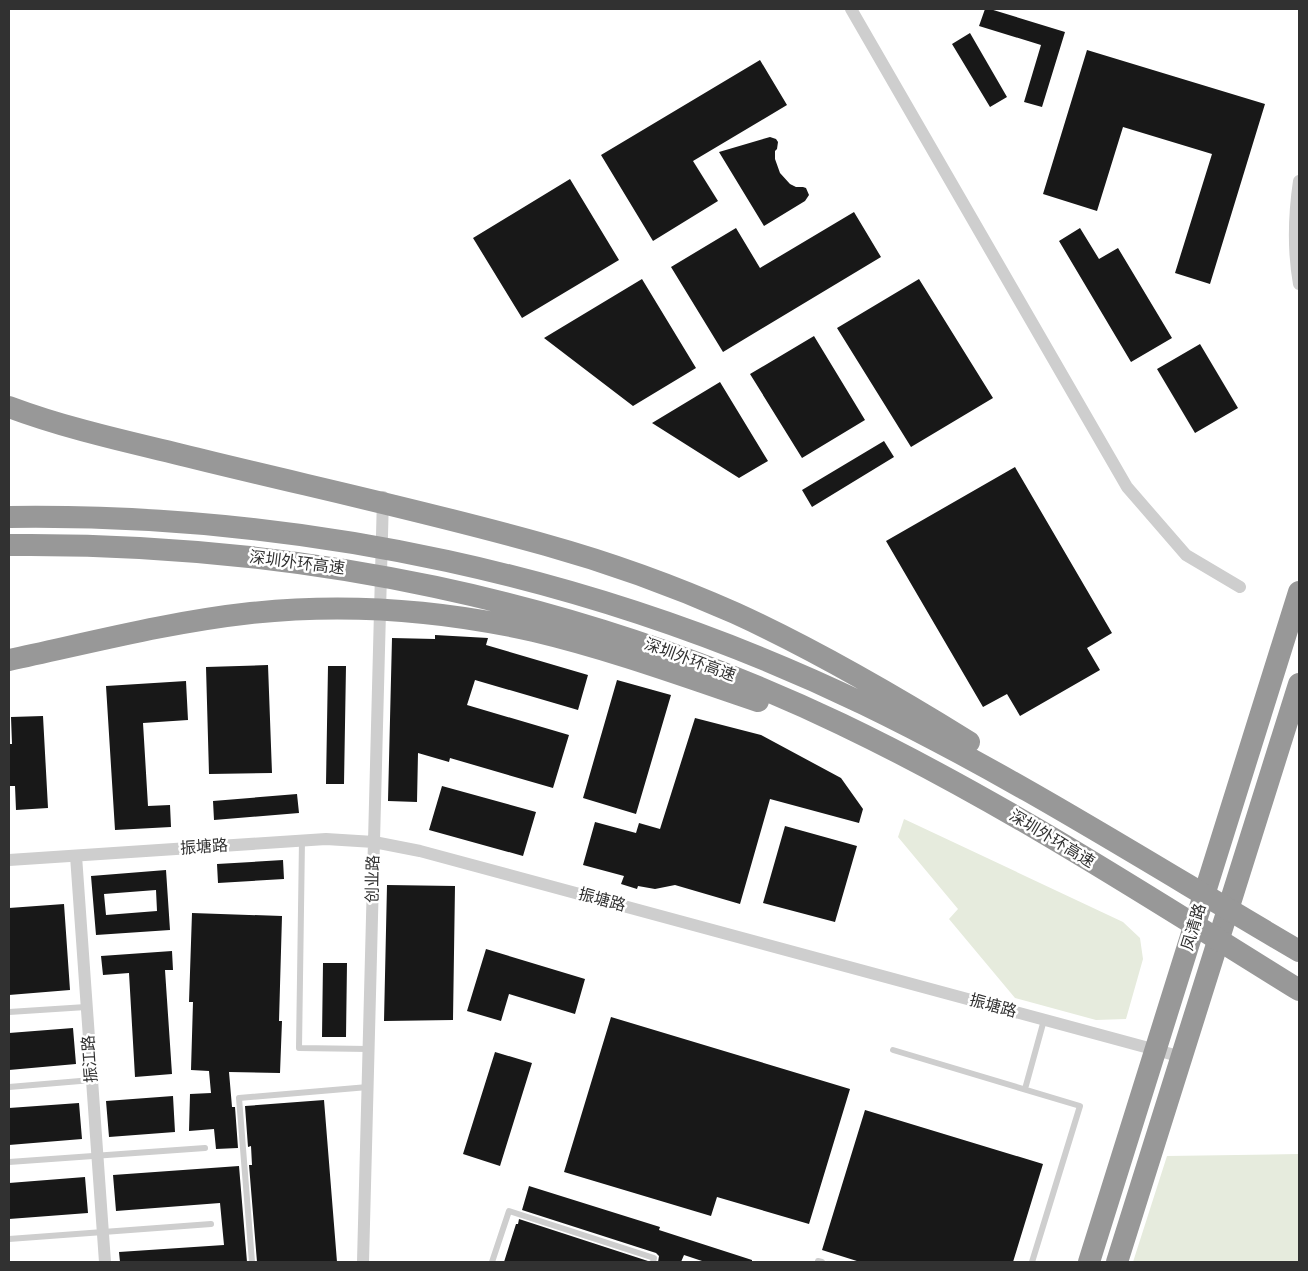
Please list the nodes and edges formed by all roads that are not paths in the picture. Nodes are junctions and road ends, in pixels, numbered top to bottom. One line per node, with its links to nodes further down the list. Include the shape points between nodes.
1 (851, 9): 8 (street, via 1127,488 1186,555)
2 (1299, 181): 3 (street, via 1295,222)
3 (1299, 284)
4 (9, 407): 15 (highway, bridge, via 63,425 544,544 681,590 785,637 884,690 1028,778)
5 (383, 495): 14 (street, 创业路)
6 (9, 517): 15 (highway, 深圳外环高速, bridge, via 167,522 329,539 455,562 585,596 705,636 846,696 973,760)
7 (9, 545): 12 (highway, 深圳外环高速, bridge, via 122,546 280,560 359,571 484,597 588,625 699,663 806,708)
8 (1240, 587)
9 (1299, 592): 25 (highway, 凤清路)
10 (9, 660): 12 (highway, bridge, via 158,627 251,613 327,608 422,613 516,627 609,651)
11 (1299, 684): 26 (highway, 凤清路)
12 (910, 758): 19 (highway, 深圳外环高速, bridge, via 1037,830)
13 (302, 840): 14 (street, 振塘路); 16 (street, 振塘路); 23 (lane, via 299,1048)
14 (374, 842): 22 (street, 振塘路, via 430,854); 23 (street, 创业路)
15 (1119, 843): 18 (highway, 深圳外环高速, bridge)
16 (76, 856): 17 (street, 振塘路); 20 (street, 振江路)
17 (9, 860)
18 (1299, 951)
19 (1299, 990)
20 (86, 1007): 21 (lane); 27 (street, 振江路)
21 (9, 1012)
22 (1044, 1020): 25 (street, 振塘路); 30 (lane)
23 (368, 1049): 29 (street, 创业路)
24 (893, 1050): 30 (lane)
25 (1156, 1050): 26 (street, 振塘路); 43 (highway, 凤清路)
26 (1182, 1057): 44 (highway, 凤清路)
27 (92, 1080): 28 (lane); 32 (street, 振江路)
28 (9, 1087)
29 (368, 1087): 38 (lane, via 240,1098); 39 (street, 创业路)
30 (1025, 1089): 42 (lane, via 1080,1106)
31 (205, 1148): 32 (lane)
32 (97, 1156): 33 (lane); 35 (street, 振江路)
33 (9, 1162)
34 (211, 1224): 35 (lane)
35 (103, 1232): 36 (lane); 37 (street, 振江路)
36 (9, 1239)
37 (105, 1262)
38 (252, 1262)
39 (363, 1262)
40 (492, 1262): 41 (lane, via 509,1211 654,1258)
41 (653, 1262)
42 (1032, 1262)
43 (1089, 1262)
44 (1117, 1262)

